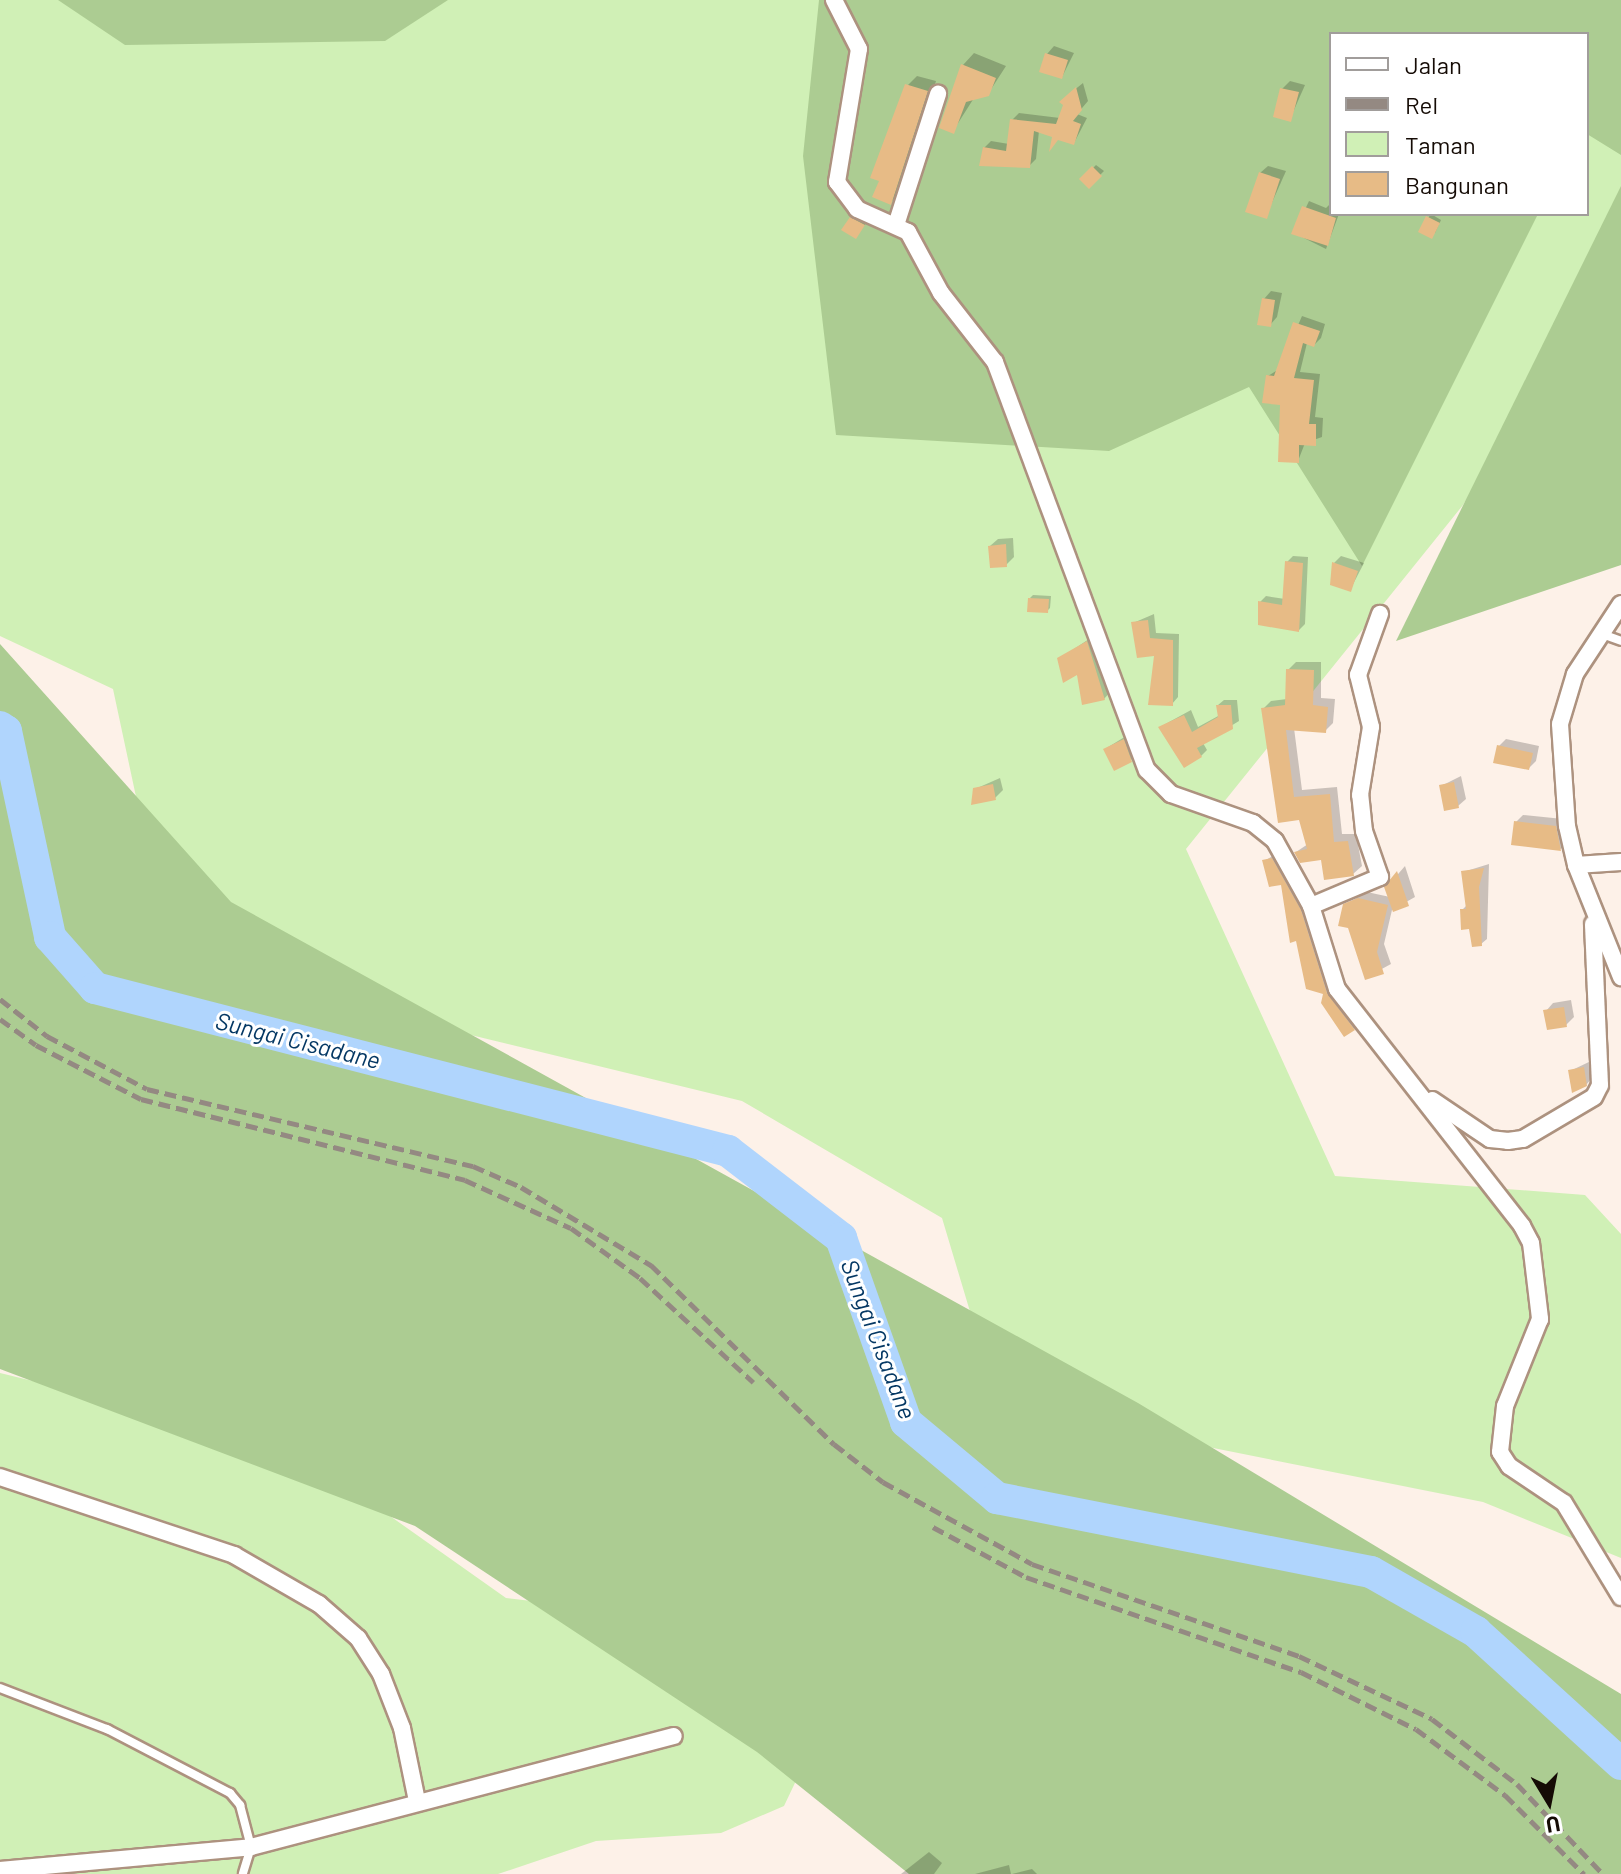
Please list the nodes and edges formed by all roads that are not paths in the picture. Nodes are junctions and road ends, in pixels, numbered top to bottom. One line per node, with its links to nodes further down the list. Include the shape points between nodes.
1 (834, 0): 3 (street, via 859,49 837,182 857,209)
2 (938, 94): 3 (street)
3 (896, 225): 10 (street, via 908,232 941,293 995,362 1147,770 1171,794 1265,832 1286,854)
4 (1621, 604): 6 (street)
5 (1380, 614): 10 (street, via 1358,675 1371,727 1360,795 1364,831 1380,877)
6 (1602, 633): 7 (lane); 9 (street, via 1570,685 1560,724 1567,826)
7 (1621, 641)
8 (1621, 862): 9 (street)
9 (1576, 865): 11 (street)
10 (1311, 906): 13 (street, via 1337,989)
11 (1593, 915): 12 (street); 13 (street, via 1600,1028 1600,1085 1594,1097 1535,1133 1508,1141 1490,1139)
12 (1621, 977)
13 (1424, 1095): 15 (street, via 1531,1243 1540,1319 1505,1406 1503,1458 1564,1503)
14 (0, 1477): 18 (street, via 234,1555 319,1604 358,1638 381,1674 402,1728)
15 (1621, 1597)
16 (0, 1688): 19 (lane, via 107,1729 230,1793 245,1817)
17 (674, 1736): 18 (street)
18 (417, 1801): 19 (street)
19 (251, 1847): 20 (street); 21 (lane)
20 (0, 1870)
21 (243, 1874)

